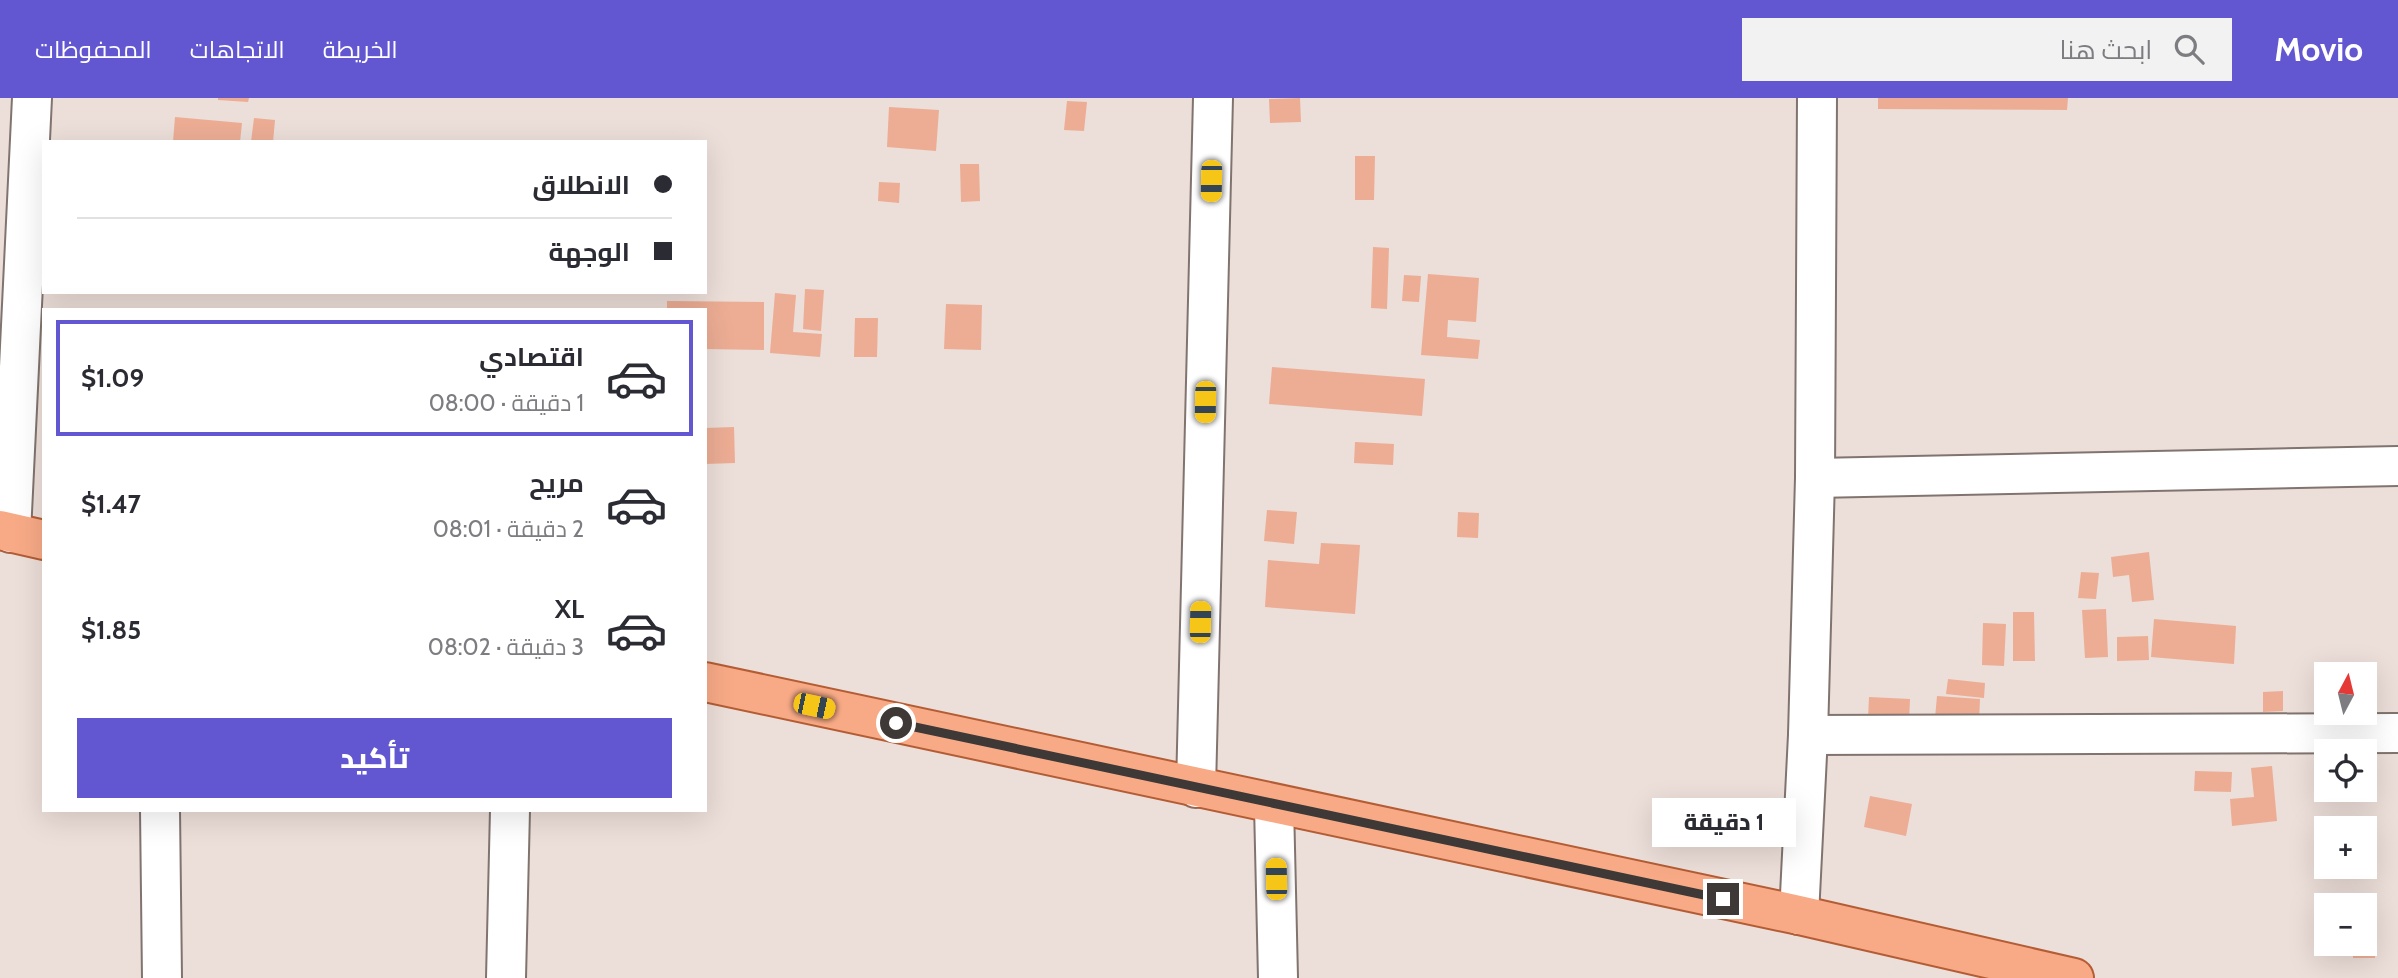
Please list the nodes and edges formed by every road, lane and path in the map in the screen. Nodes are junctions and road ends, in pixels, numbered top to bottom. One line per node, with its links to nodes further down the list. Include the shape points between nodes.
1 (32, 98): 6 (street)
2 (1213, 98): 10 (street)
3 (1817, 98): 5 (street)
4 (2398, 466): 5 (street)
5 (1815, 478): 9 (street)
6 (18, 534)
7 (707, 682): 10 (main road)
8 (2398, 733): 9 (street)
9 (1808, 735): 14 (street)
10 (1196, 788): 11 (main road)
11 (1275, 804): 14 (main road); 17 (street)
12 (160, 812): 15 (street)
13 (510, 812): 16 (street)
14 (1799, 915): 18 (main road)
15 (162, 978)
16 (506, 978)
17 (1278, 978)
18 (2074, 978)

